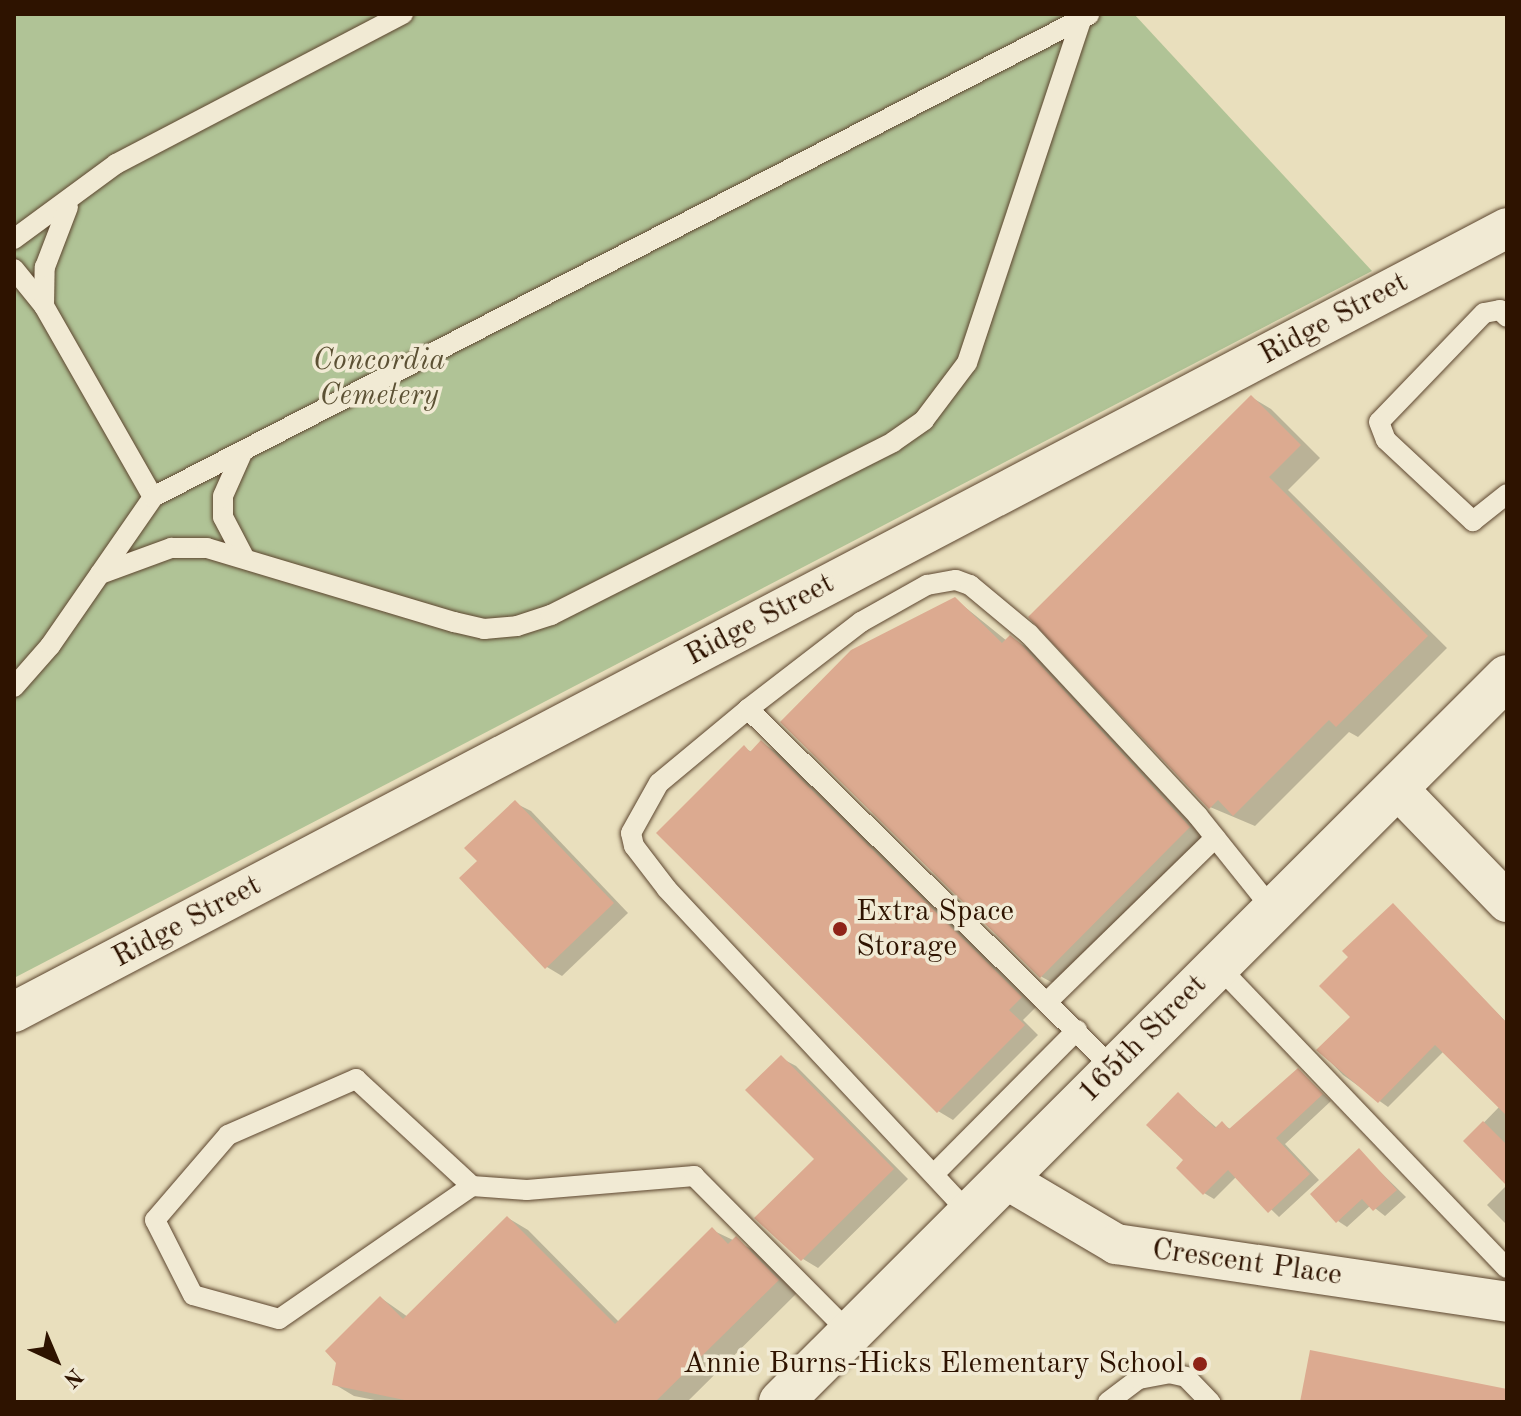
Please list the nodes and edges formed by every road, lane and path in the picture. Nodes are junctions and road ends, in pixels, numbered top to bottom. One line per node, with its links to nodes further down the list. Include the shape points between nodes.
1 (403, 14): 3 (lane, via 116,164)
2 (1087, 16): 9 (lane); 12 (lane, via 967,363 924,420 893,442 551,615 517,626 484,629 454,622)
3 (77, 192): 5 (lane); 7 (lane, via 55,230 45,267)
4 (1506, 234): 23 (street, Ridge Street)
5 (14, 239)
6 (14, 269): 7 (lane)
7 (44, 306): 11 (lane)
8 (1507, 317): 10 (lane, via 1500,310 1484,313 1379,422 1386,440 1473,521)
9 (243, 451): 11 (lane); 12 (lane, via 223,496 223,517)
10 (1507, 494)
11 (153, 497): 13 (lane)
12 (244, 557): 13 (lane, via 207,548 171,548)
13 (100, 574): 15 (lane)
14 (1507, 677): 17 (main road, 165th Street)
15 (14, 687)
16 (748, 709): 18 (lane, via 861,622 927,585 956,580 970,585 1029,634); 22 (lane); 26 (lane, via 659,783 631,833 634,846)
17 (1396, 787): 19 (street); 20 (main road, 165th Street)
18 (1215, 838): 20 (lane); 22 (lane)
19 (1507, 902)
20 (1273, 910): 21 (main road, 165th Street)
21 (1217, 965): 25 (main road, 165th Street); 30 (lane)
22 (1047, 1002): 24 (lane)
23 (14, 1012)
24 (1077, 1030): 25 (lane); 26 (lane)
25 (1113, 1068): 27 (main road, 165th Street)
26 (934, 1174): 29 (lane)
27 (1004, 1178): 29 (main road, 165th Street); 31 (street, Crescent Place, via 1116,1244)
28 (472, 1186): 28 (lane, via 356,1079 228,1135 155,1220 193,1295 279,1319); 32 (lane, via 527,1190 694,1176)
29 (969, 1213): 32 (main road, 165th Street)
30 (1507, 1268)
31 (1507, 1302)
32 (850, 1333): 33 (main road, 165th Street)
33 (781, 1402)
34 (1108, 1402): 35 (lane, via 1139,1379 1169,1373 1186,1377)
35 (1210, 1402)

